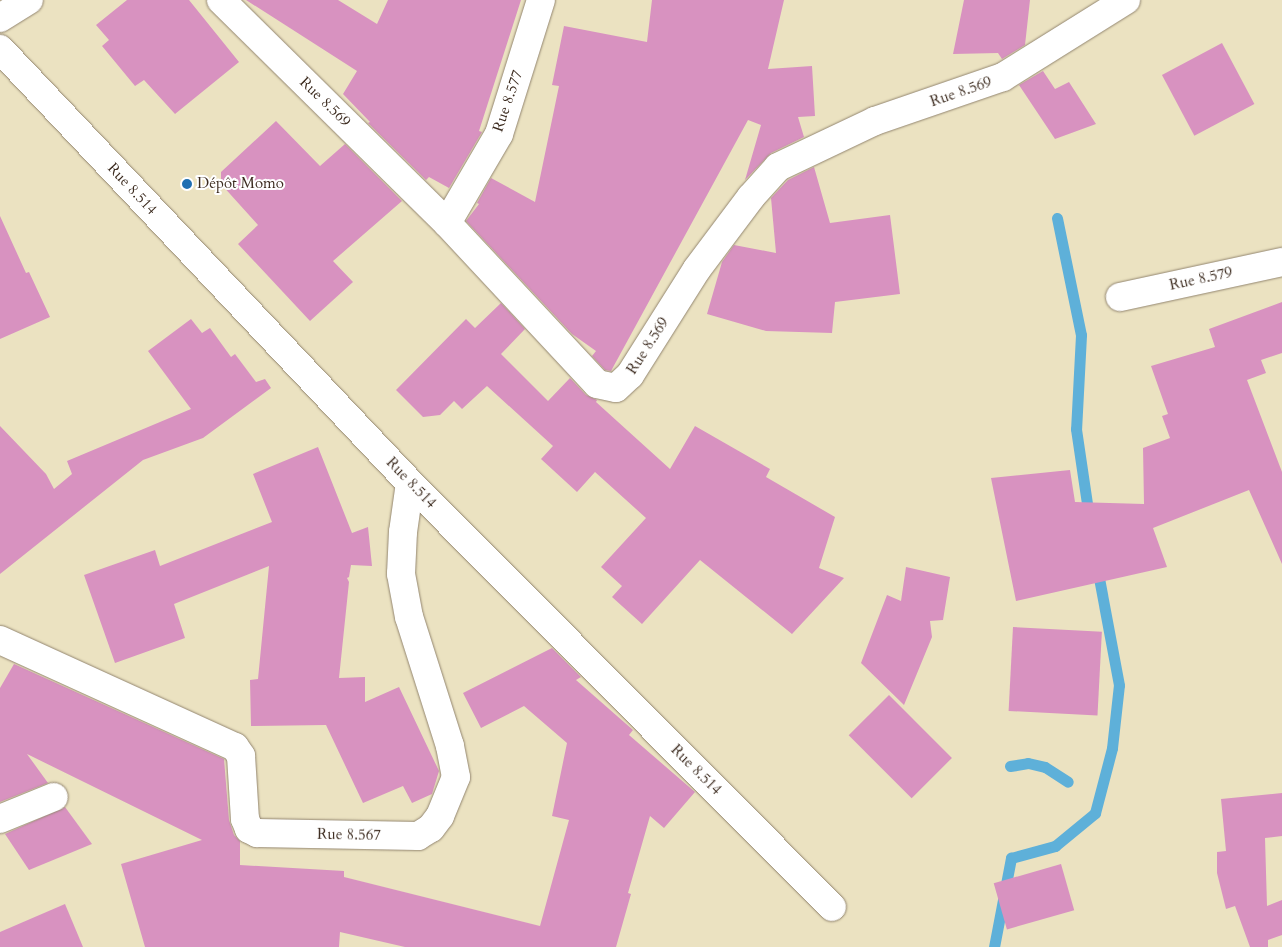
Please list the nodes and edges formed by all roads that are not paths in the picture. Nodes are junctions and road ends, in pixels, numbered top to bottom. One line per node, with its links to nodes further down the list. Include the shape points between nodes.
1 (29, 0): 5 (street)
2 (221, 0): 7 (street, Rue 8.569)
3 (541, 0): 7 (street, Rue 8.577, via 499,134)
4 (1126, 0): 7 (street, Rue 8.569, via 1003,77 875,121 778,166 702,262 630,375 616,388 597,384)
5 (0, 18)
6 (0, 49): 10 (street, Rue 8.514)
7 (447, 223)
8 (1282, 262): 9 (street, Rue 8.579)
9 (1120, 297)
10 (410, 483): 11 (street, Rue 8.567, via 401,574 409,618 450,746 456,777 440,816 431,828 418,836 257,833 249,829 245,819 241,756 235,747); 14 (street, Rue 8.514)
11 (0, 640)
12 (54, 797): 13 (street)
13 (0, 819)
14 (832, 907)

